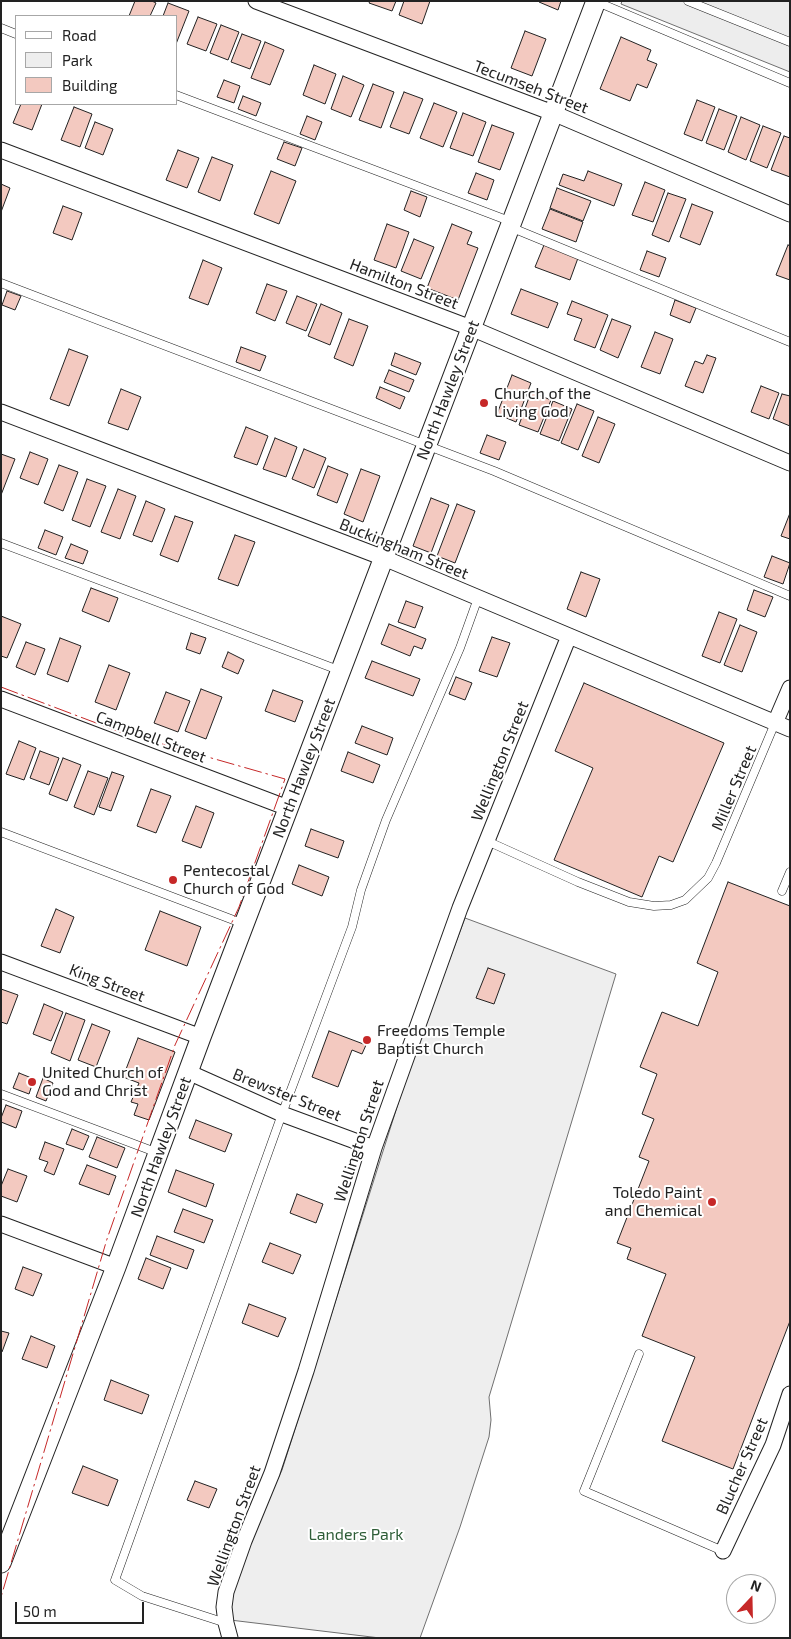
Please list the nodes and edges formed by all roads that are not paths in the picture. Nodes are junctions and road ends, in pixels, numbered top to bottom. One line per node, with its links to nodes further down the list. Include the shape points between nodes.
1 (256, 1): 9 (street, Tecumseh Street)
2 (596, 1): 7 (lane); 9 (street, North Hawley Street)
3 (688, 1): 6 (lane)
4 (1, 28): 5 (lane)
5 (15, 34)
6 (790, 42)
7 (790, 83)
8 (178, 95): 12 (lane)
9 (553, 113): 11 (street, Tecumseh Street); 12 (street, North Hawley Street)
10 (1, 150): 14 (street, Hamilton Street)
11 (790, 214)
12 (511, 224): 14 (street, North Hawley Street); 15 (lane)
13 (1, 284): 17 (lane)
14 (471, 328): 17 (street, North Hawley Street); 18 (street, Hamilton Street)
15 (790, 342)
16 (1, 412): 20 (street, Buckingham Street)
17 (427, 445): 20 (street, North Hawley Street); 21 (lane, via 494,470)
18 (790, 463)
19 (1, 543): 24 (lane)
20 (384, 558): 22 (street, Buckingham Street); 24 (street, North Hawley Street)
21 (790, 596)
22 (478, 598): 23 (street, Buckingham Street); 39 (lane, via 386,820 361,890 352,927)
23 (569, 636): 27 (street, Buckingham Street); 31 (street, Wellington Street)
24 (340, 671): 29 (street, North Hawley Street)
25 (790, 688): 27 (street)
26 (1, 699): 29 (street, Campbell Street)
27 (775, 723): 28 (street, Buckingham Street); 31 (lane, Miller Street, via 716,863 708,878 685,900 654,906 629,902)
28 (790, 729)
29 (288, 808): 34 (street, North Hawley Street)
30 (1, 832): 34 (lane)
31 (487, 841): 40 (street, Wellington Street)
32 (790, 872): 33 (lane)
33 (782, 891)
34 (244, 924): 36 (street, North Hawley Street)
35 (1, 962): 36 (street, King Street)
36 (201, 1037): 37 (street, North Hawley Street)
37 (188, 1072): 39 (street, Brewster Street); 41 (street, North Hawley Street)
38 (1, 1094): 41 (lane)
39 (282, 1114): 40 (street, Brewster Street); 48 (lane, via 115,1580 142,1596)
40 (374, 1148): 48 (street, Wellington Street, via 272,1473 226,1592 224,1607)
41 (159, 1154): 43 (street, North Hawley Street)
42 (1, 1224): 43 (street)
43 (116, 1267): 47 (street, North Hawley Street)
44 (639, 1354): 46 (lane, via 584,1491)
45 (790, 1394): 46 (street, Blucher Street, via 773,1445)
46 (723, 1551)
47 (1, 1563)
48 (228, 1630)

